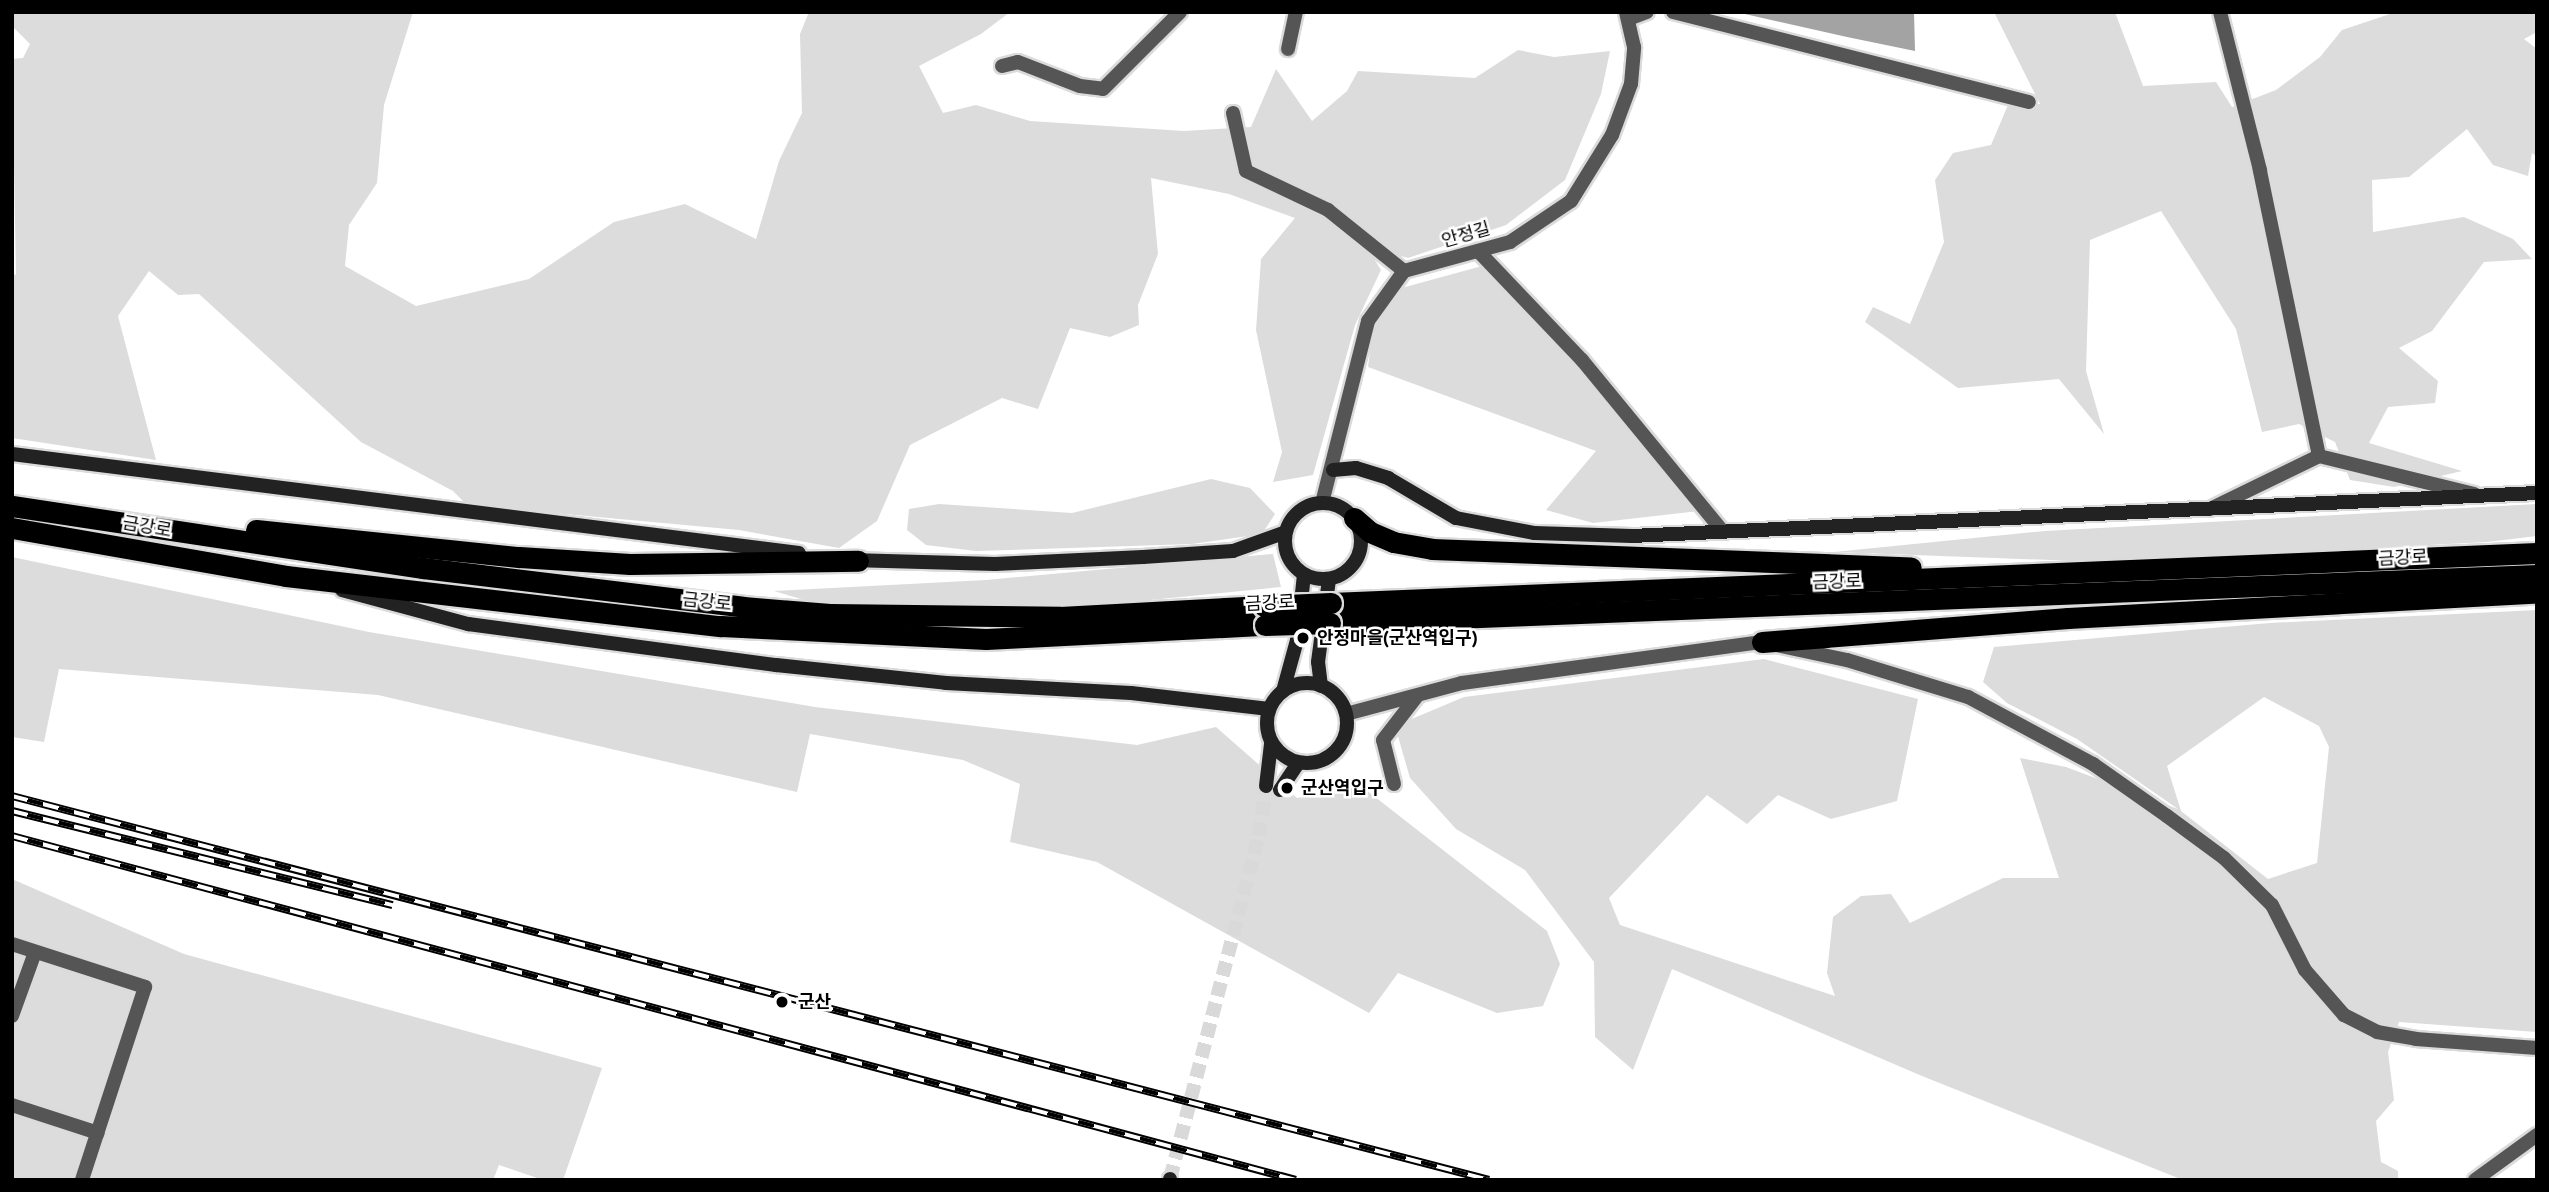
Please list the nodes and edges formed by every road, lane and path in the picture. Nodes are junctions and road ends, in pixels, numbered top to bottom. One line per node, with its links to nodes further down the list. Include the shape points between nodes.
1 (1180, 12): 8 (street, via 1103,89 1080,86 1018,62)
2 (1296, 12): 7 (street)
3 (1647, 12): 6 (street)
4 (1672, 12): 9 (street)
5 (2220, 12): 14 (street, via 2260,170)
6 (1628, 15): 11 (street, 안정길, via 1631,84 1612,135 1589,173 1571,201 1510,243)
7 (1288, 49)
8 (1002, 66)
9 (2029, 102)
10 (1233, 113): 12 (street, via 1246,171 1328,210)
11 (1480, 253): 12 (street, 안정길); 23 (street, via 1582,360)
12 (1404, 271): 15 (street, via 1368,321)
13 (12, 454): 26 (street)
14 (2319, 456): 17 (street); 20 (street)
15 (1333, 470): 18 (street); 23 (street, via 1356,468 1388,478 1457,518 1534,533 1632,536)
16 (2537, 493): 17 (street)
17 (2482, 496): 20 (street)
18 (1322, 503): 21 (street, via 1334,504); 24 (street, via 1299,512)
19 (12, 504): 26 (highway, via 519,557 709,566); 34 (highway, 금강로, via 423,568 755,608 1060,617)
20 (2206, 511): 23 (street)
21 (1354, 518): 27 (highway, via 1370,532 1393,542 1432,549); 31 (street, via 1360,530 1359,556 1352,567)
22 (12, 528): 30 (highway, 금강로)
23 (1721, 529)
24 (1286, 531): 26 (street, via 1233,551 1208,553 995,564); 28 (street, via 1288,556)
25 (2537, 553): 27 (highway, 금강로)
26 (858, 561)
27 (2074, 574): 33 (highway, 금강로)
28 (1304, 575): 31 (street); 37 (street, via 1297,640)
29 (2537, 575): 33 (highway, 금강로)
30 (286, 576): 34 (highway, 금강로, via 708,625 848,636 986,639); 39 (street, via 468,624 776,665 946,683 1131,693)
31 (1329, 580): 36 (street, via 1318,662)
32 (2537, 593): 35 (highway, via 2068,618)
33 (1330, 613): 34 (highway, 금강로, bridge)
34 (1264, 616)
35 (1762, 642): 38 (street, via 1462,683); 47 (street, via 1847,660 1968,697 2093,764 2224,858 2272,905 2305,970 2344,1015 2377,1032 2416,1039)
36 (1321, 686): 37 (street, via 1308,683); 40 (street, via 1342,702)
37 (1283, 691): 39 (street)
38 (1418, 694): 40 (street); 43 (street, via 1383,740)
39 (1269, 709): 41 (street, via 1266,725)
40 (1346, 715): 42 (street, via 1343,741 1335,752 1324,760)
41 (1271, 744): 42 (street); 42 (street, via 1273,788)
42 (1298, 763)
43 (1394, 785)
44 (12, 944): 45 (street)
45 (35, 952): 46 (street); 49 (street, via 145,987)
46 (12, 1016)
47 (2537, 1048)
48 (12, 1105): 49 (street)
49 (98, 1133): 51 (street)
50 (2537, 1135): 52 (street)
51 (82, 1180)
52 (2475, 1180)

